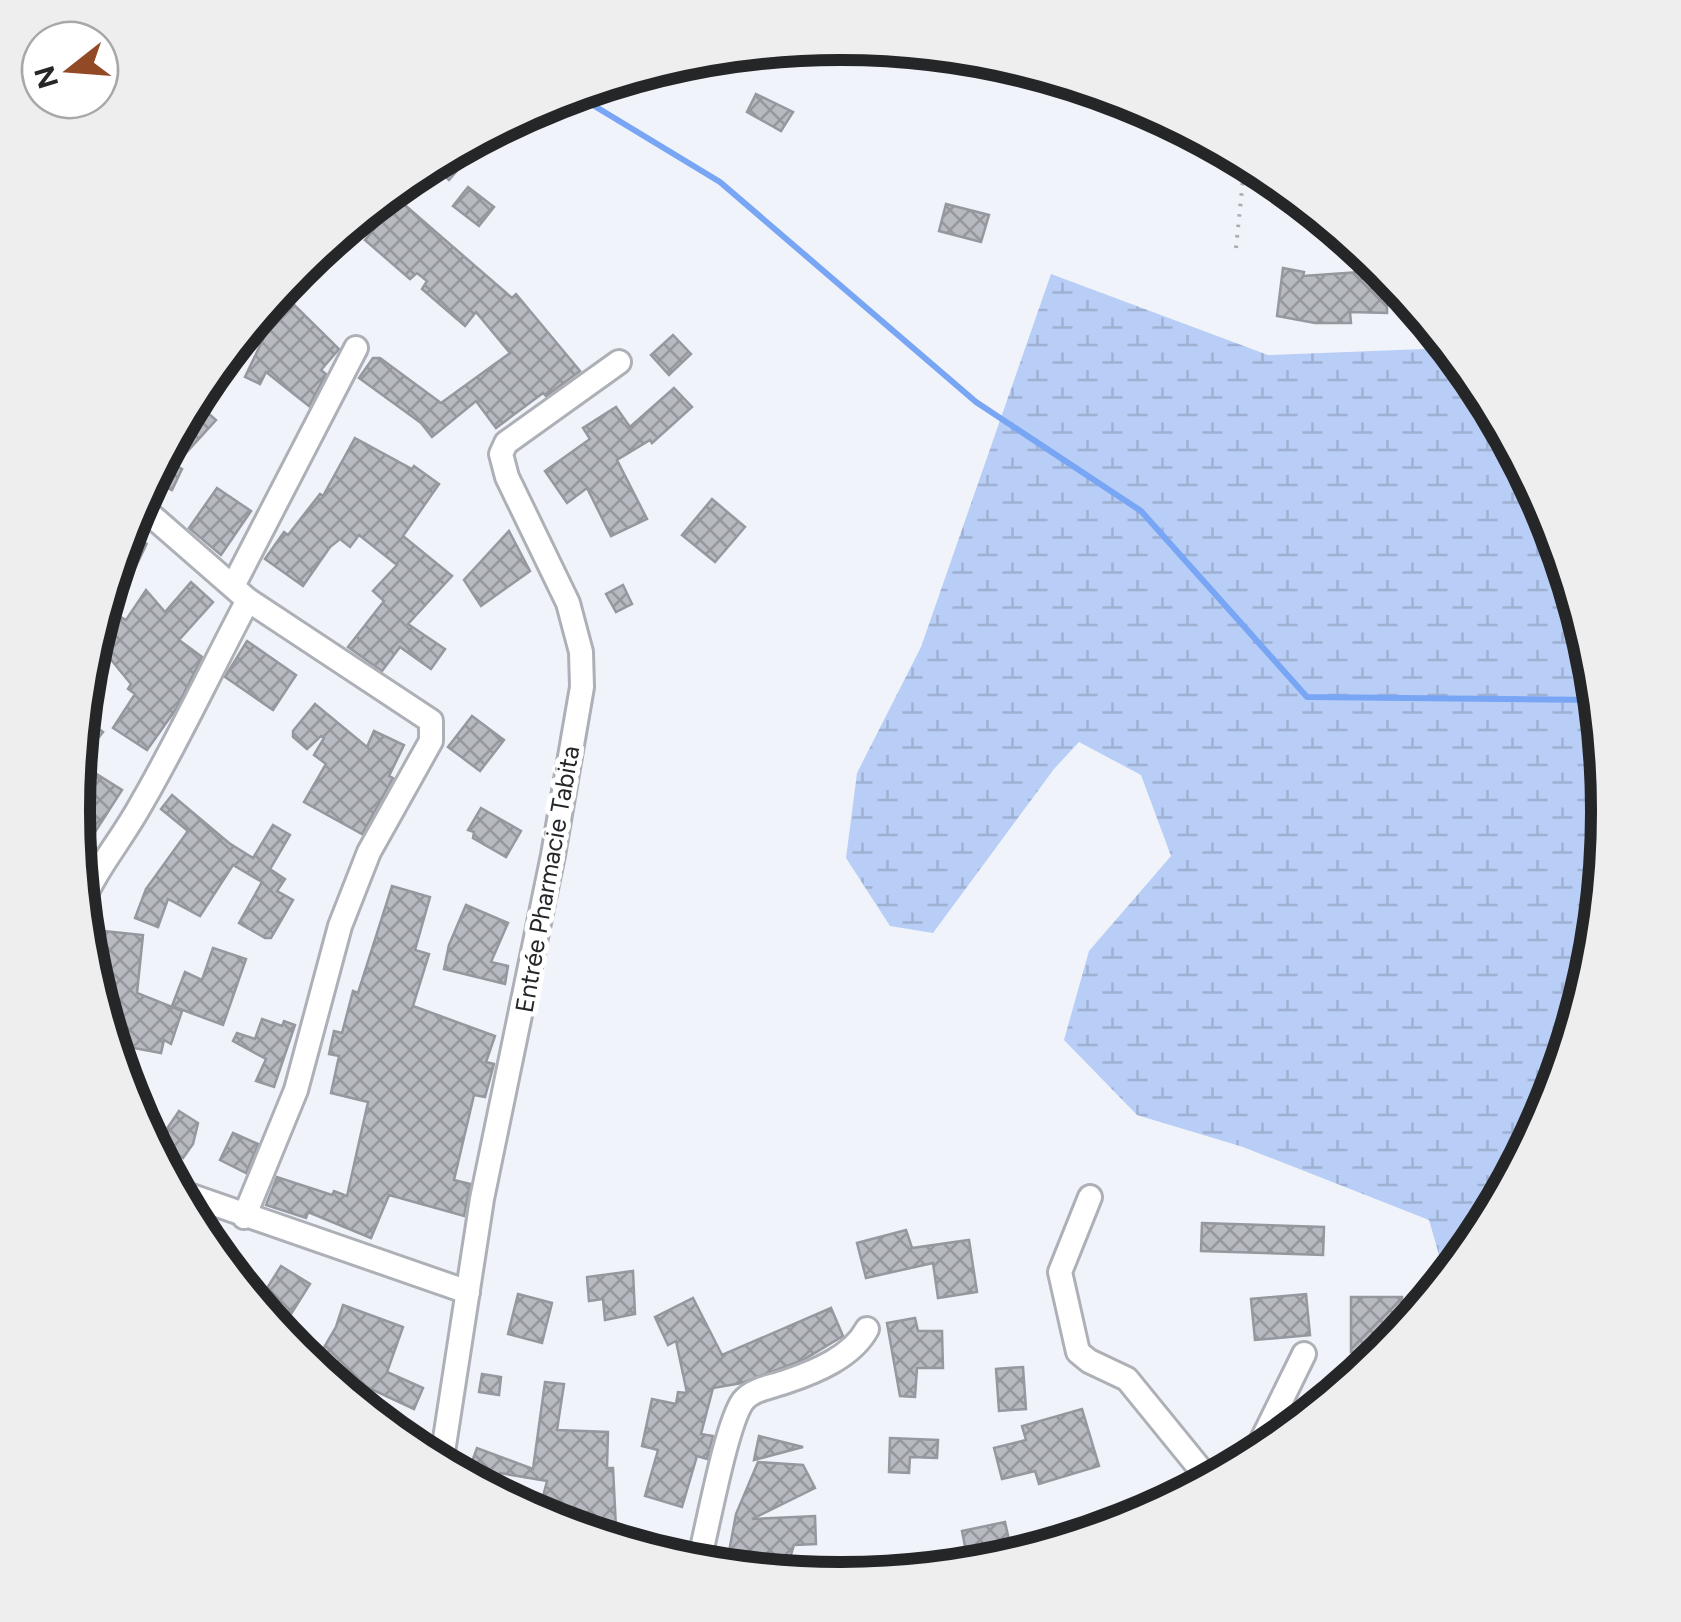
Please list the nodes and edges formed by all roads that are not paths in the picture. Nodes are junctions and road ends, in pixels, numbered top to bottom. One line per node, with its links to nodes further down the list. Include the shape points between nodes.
1 (356, 348): 4 (street)
2 (619, 362): 9 (street, Entrée Pharmacie Tabita, via 506,443 501,454 568,602 582,687)
3 (150, 518): 4 (street)
4 (240, 593): 5 (street, via 142,803); 8 (street, via 431,721 433,731 340,926 296,1090)
5 (93, 877)
6 (1090, 1197): 14 (street, via 1060,1272 1078,1352 1127,1379)
7 (198, 1199): 8 (street)
8 (244, 1216): 9 (street)
9 (468, 1292): 13 (street, Entrée Pharmacie Tabita)
10 (867, 1329): 15 (street, via 846,1354 752,1393 741,1404)
11 (1304, 1354): 12 (street)
12 (1268, 1428)
13 (444, 1448)
14 (1201, 1470)
15 (702, 1549)

